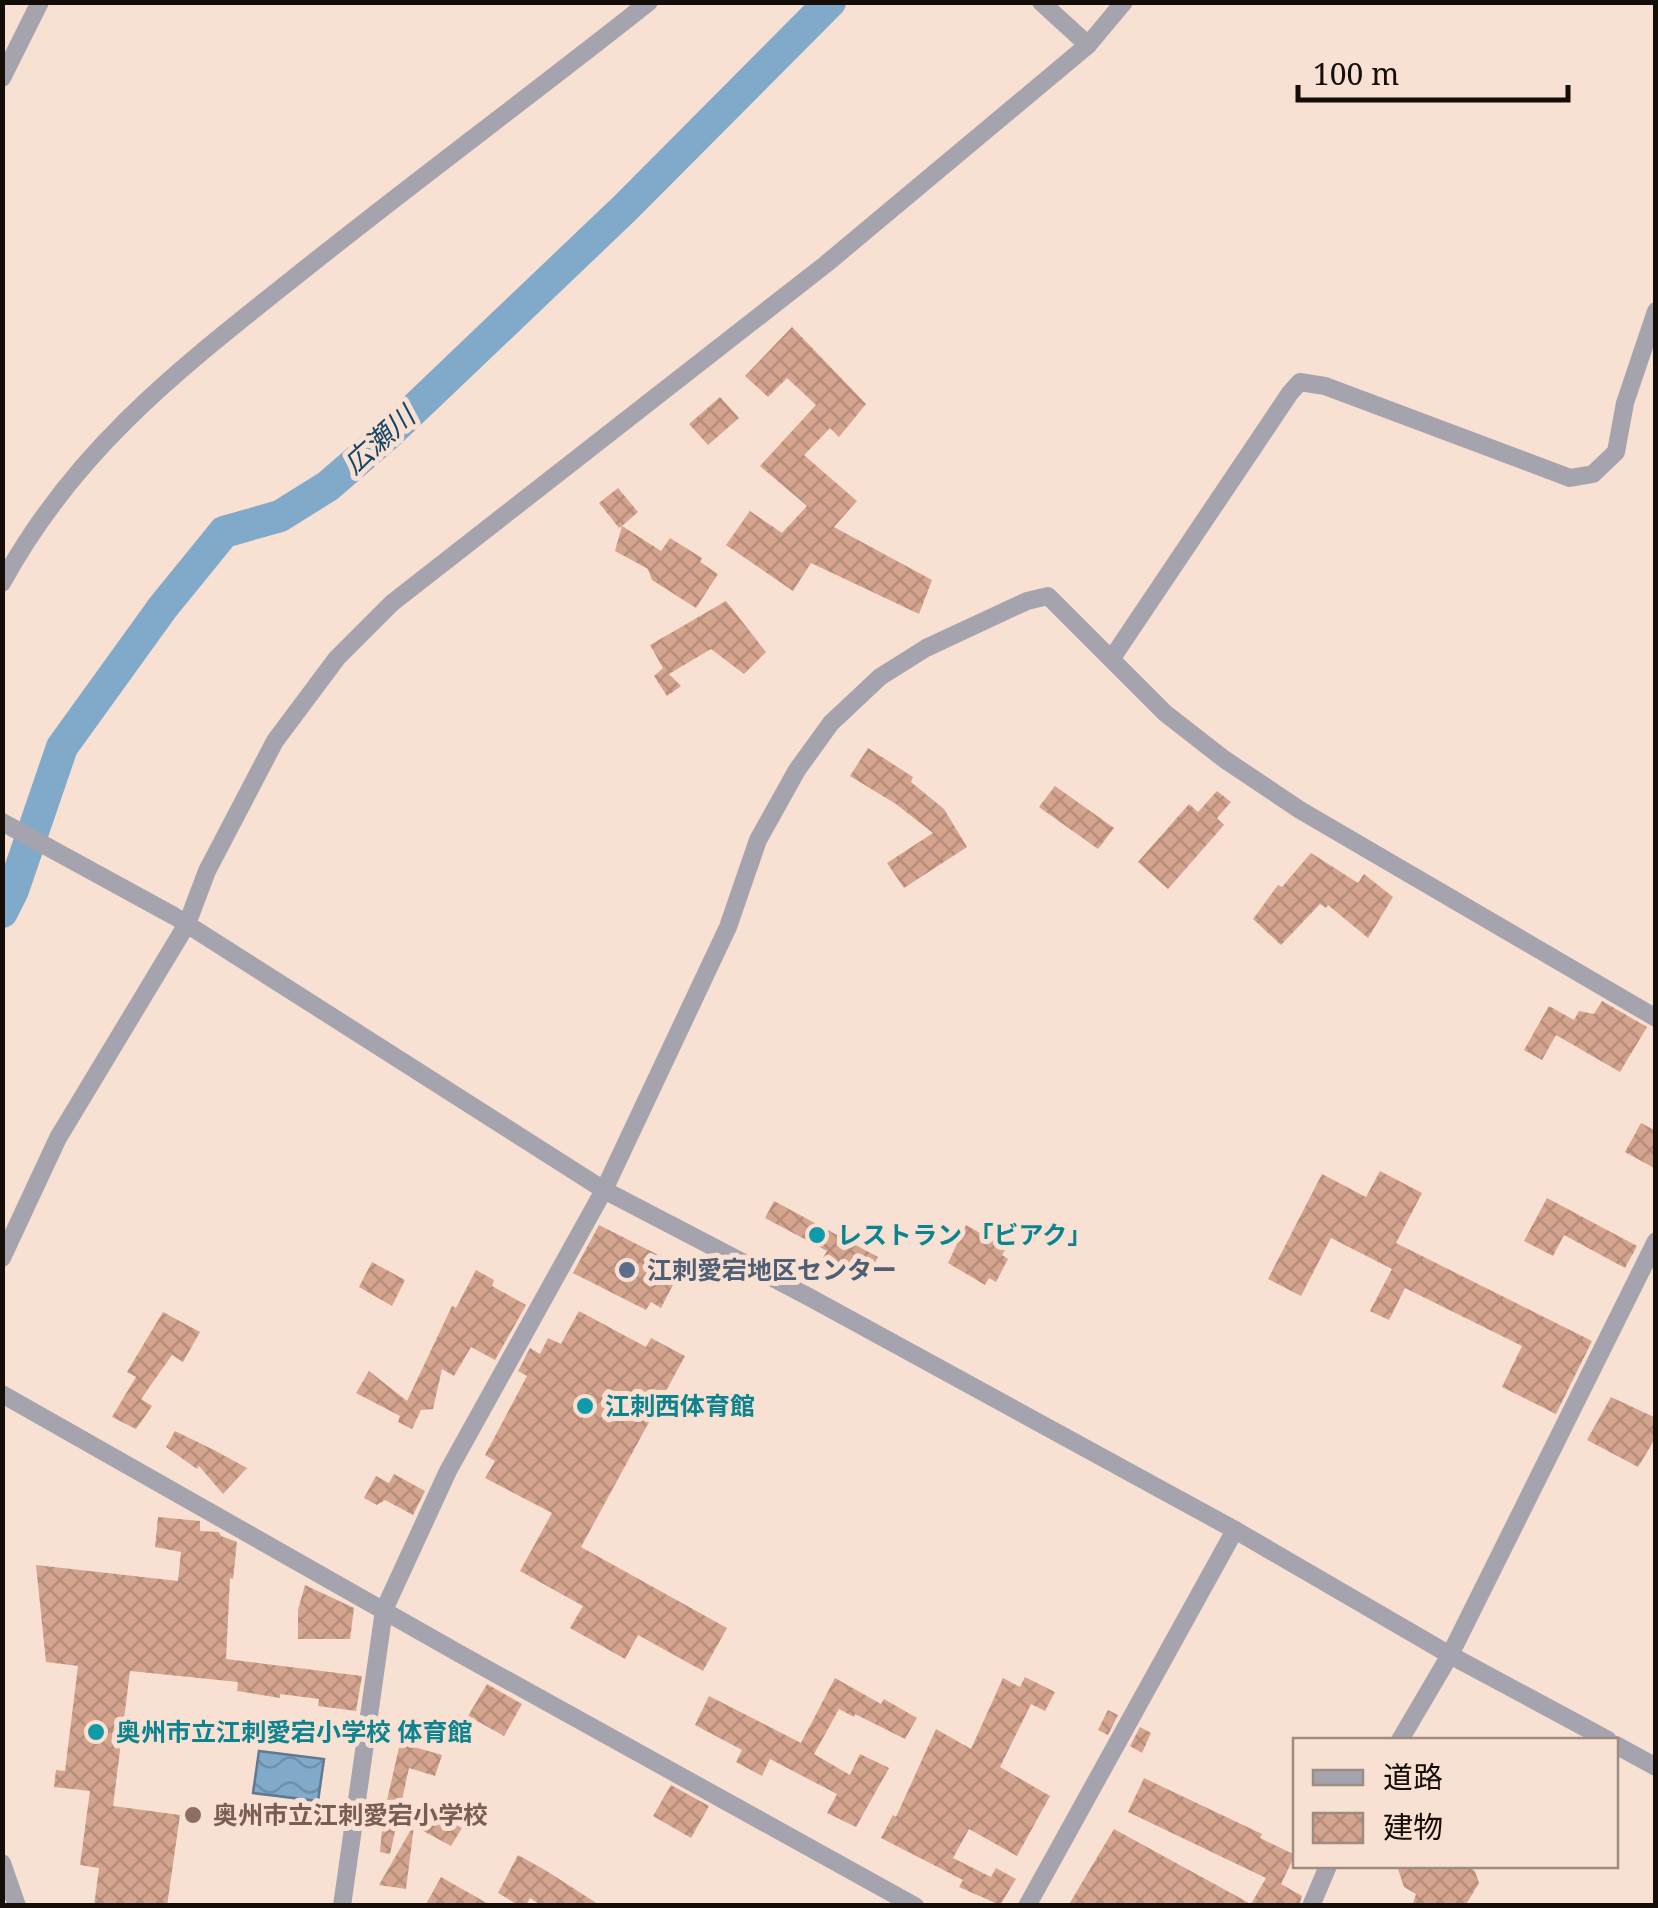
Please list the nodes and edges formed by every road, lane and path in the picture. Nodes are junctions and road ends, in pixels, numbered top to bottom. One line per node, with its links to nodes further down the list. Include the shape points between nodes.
1 (40, 2): 6 (street)
2 (649, 2): 8 (street, via 178,371 72,476)
3 (1041, 2): 5 (street)
4 (1124, 2): 5 (street)
5 (1088, 45): 11 (street, via 826,264 392,602 336,658 275,742)
6 (2, 78)
7 (1656, 311): 9 (street, via 1616,452 1593,474 1570,478 1300,382)
8 (2, 583)
9 (1112, 658): 12 (street, via 1164,712 1300,810); 13 (street, via 1048,596 916,653 831,723 758,840 728,927)
10 (2, 822): 11 (street)
11 (181, 920): 13 (street); 15 (street, via 58,1138)
12 (1656, 1018)
13 (604, 1190): 17 (street); 18 (street, via 448,1471)
14 (1656, 1241): 19 (street)
15 (2, 1258)
16 (2, 1394): 18 (street)
17 (1236, 1530): 19 (street); 29 (street)
18 (384, 1610): 27 (street); 28 (street)
19 (1450, 1655): 20 (street); 21 (street)
20 (1401, 1738)
21 (1604, 1738)
22 (1618, 1746): 23 (street)
23 (1656, 1766)
24 (2, 1863): 26 (street)
25 (1327, 1868): 30 (street)
26 (17, 1906)
27 (342, 1906)
28 (915, 1906)
29 (1027, 1906)
30 (1310, 1906)

